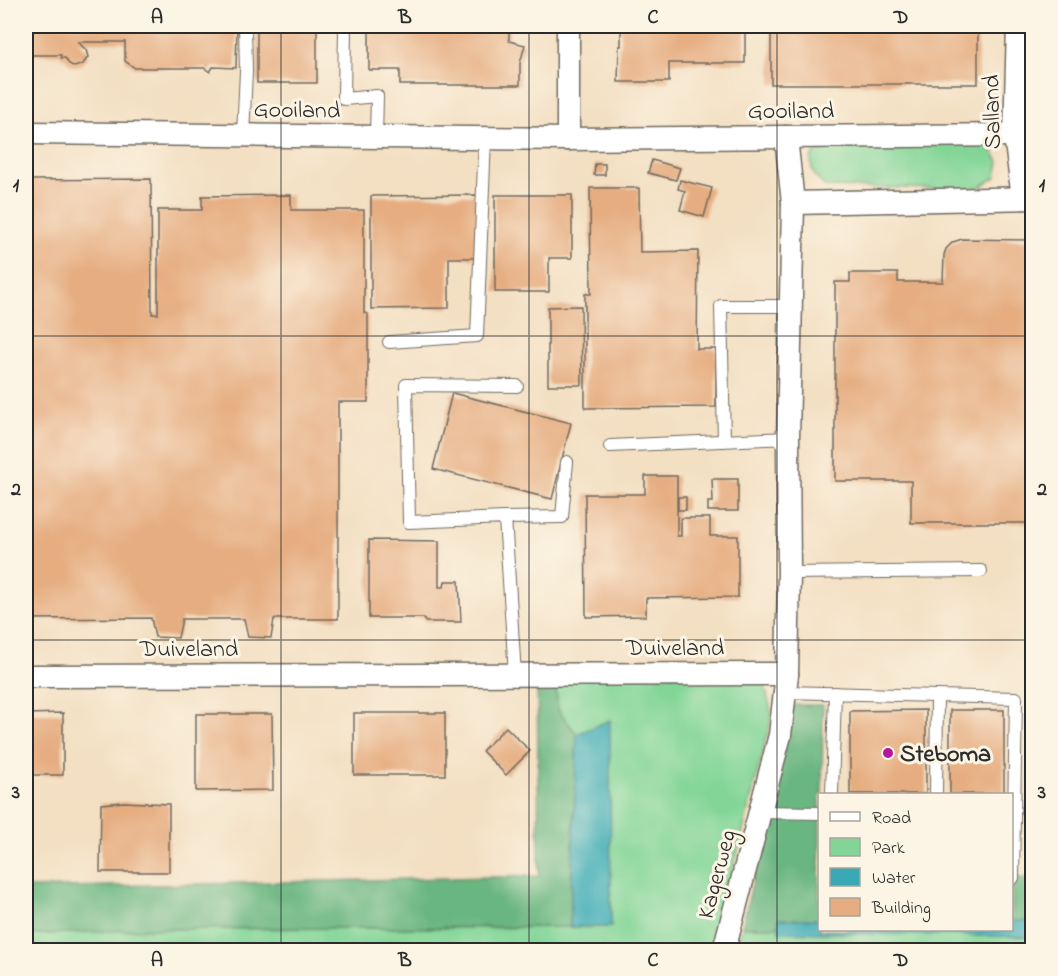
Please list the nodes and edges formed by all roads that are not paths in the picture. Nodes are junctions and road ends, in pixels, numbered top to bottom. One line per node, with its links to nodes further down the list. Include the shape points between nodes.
1 (245, 26): 6 (lane)
2 (345, 26): 8 (lane, via 344,99 377,96)
3 (568, 26): 11 (street)
4 (1018, 26): 7 (street, Salland)
5 (26, 133): 6 (street, Gooiland)
6 (243, 135): 8 (street, Gooiland)
7 (1015, 135): 9 (street, Gooiland); 12 (street, Salland)
8 (376, 137): 10 (street, Gooiland)
9 (786, 137): 11 (street, Gooiland); 13 (street)
10 (485, 138): 11 (street, Gooiland); 15 (lane, via 477,336)
11 (568, 138)
12 (1028, 198): 13 (street)
13 (793, 203): 14 (street)
14 (791, 306): 17 (street); 18 (lane, via 721,306)
15 (389, 342)
16 (517, 386): 21 (lane, via 406,385 409,522)
17 (788, 438): 18 (lane); 23 (street)
18 (724, 441): 19 (lane)
19 (610, 446)
20 (567, 462): 21 (lane, via 562,517)
21 (505, 518): 24 (lane)
22 (981, 572): 23 (lane)
23 (789, 573): 26 (street)
24 (515, 675): 25 (street, Duiveland); 26 (street, Duiveland)
25 (26, 676)
26 (786, 683): 27 (lane); 31 (street, Kagerweg, via 780,735)
27 (835, 693): 28 (lane); 29 (lane)
28 (937, 696): 30 (lane); 33 (lane, via 1016,698)
29 (832, 793)
30 (936, 793)
31 (760, 812): 32 (lane, Kagerweg); 34 (street, Kagerweg)
32 (818, 813)
33 (1013, 878)
34 (724, 951)

